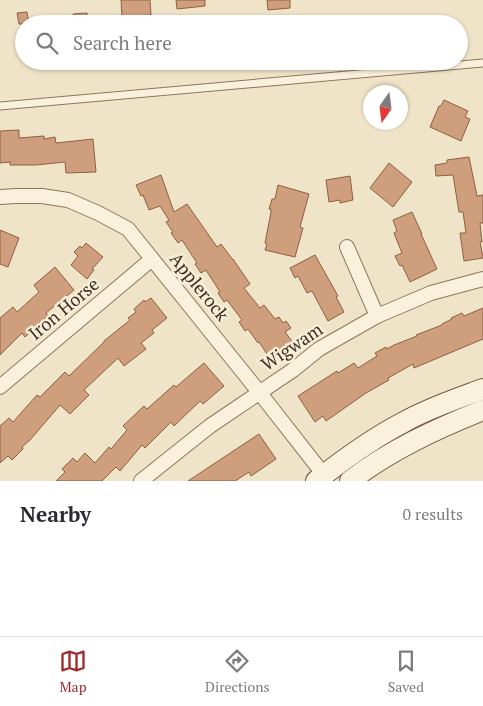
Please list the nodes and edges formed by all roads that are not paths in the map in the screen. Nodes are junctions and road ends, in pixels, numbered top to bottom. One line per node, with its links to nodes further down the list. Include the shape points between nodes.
1 (483, 63): 2 (lane)
2 (468, 64)
3 (404, 70): 4 (lane)
4 (0, 106)
5 (0, 197): 7 (street, Applerock, via 42,196 68,200 128,229)
6 (347, 247): 9 (street)
7 (152, 259): 10 (street, Iron Horse); 12 (street, Applerock)
8 (483, 279): 9 (street, Wigwam, via 431,294)
9 (377, 316): 12 (street, Wigwam, via 319,349)
10 (0, 387)
11 (483, 390): 14 (main road, via 404,421)
12 (260, 392): 14 (street, Applerock); 15 (street, Wigwam, via 210,426)
13 (483, 410): 16 (main road, via 419,438 369,466)
14 (320, 478)
15 (141, 481)
16 (350, 481)

